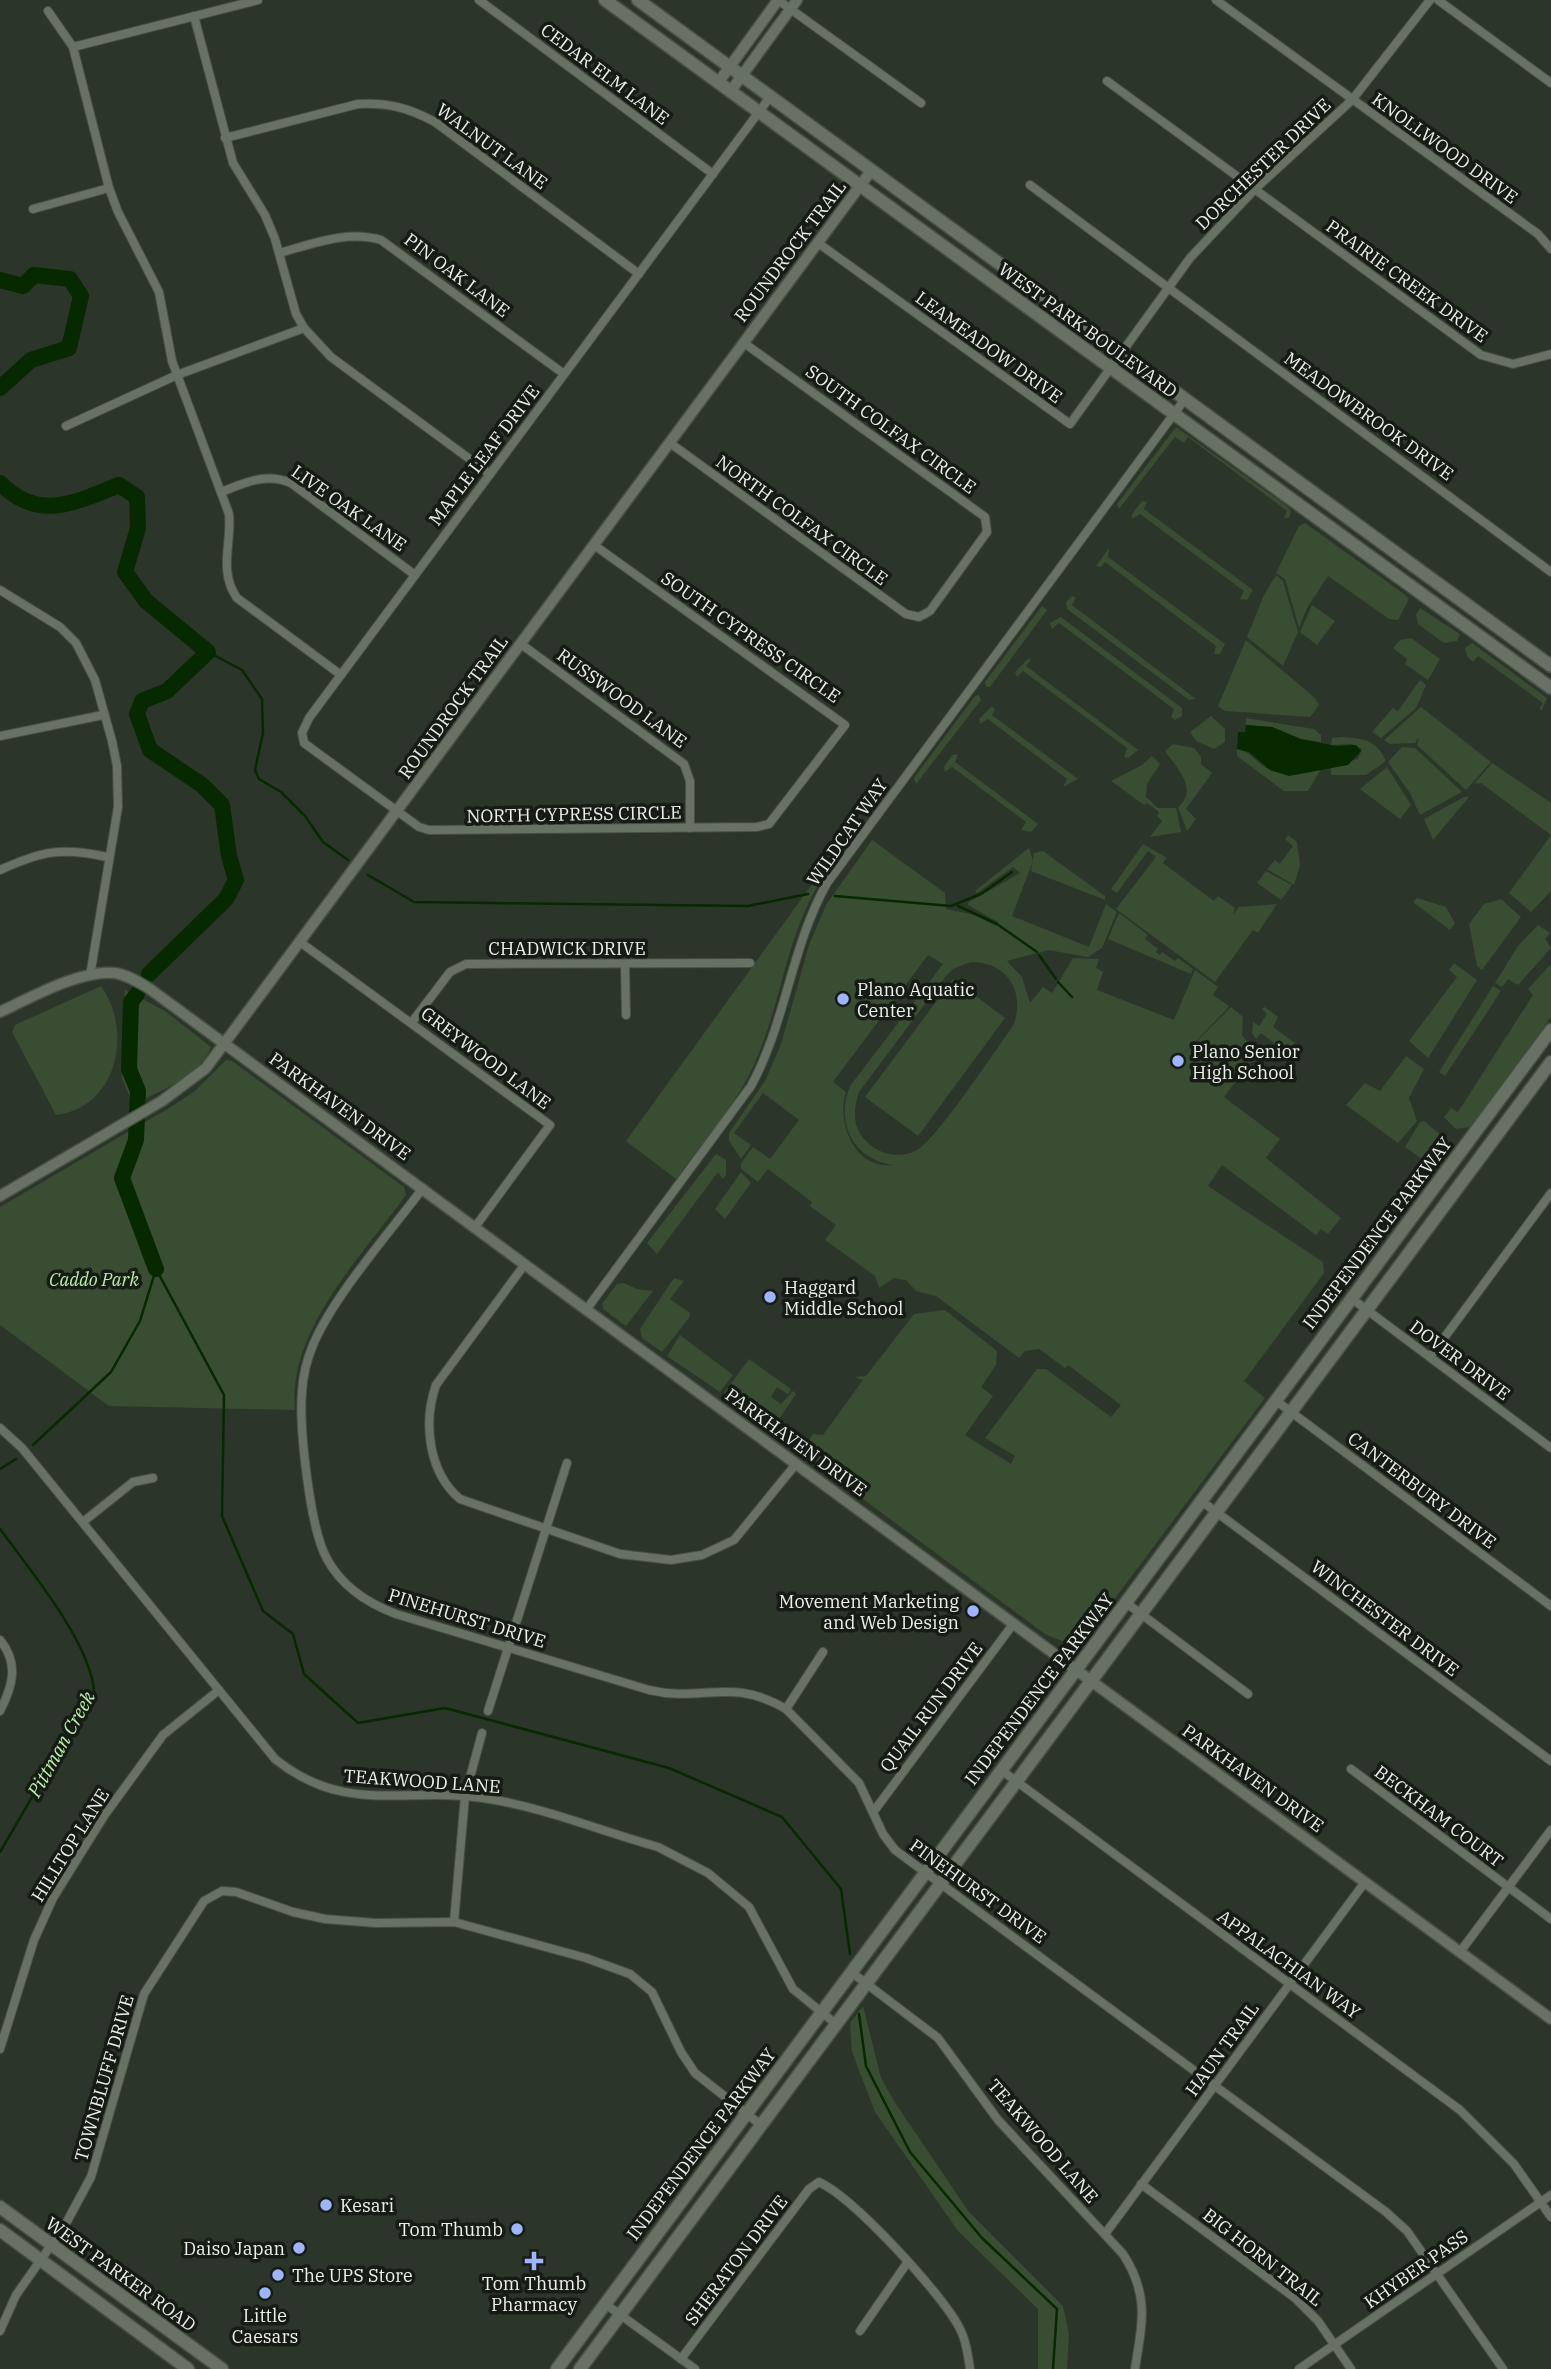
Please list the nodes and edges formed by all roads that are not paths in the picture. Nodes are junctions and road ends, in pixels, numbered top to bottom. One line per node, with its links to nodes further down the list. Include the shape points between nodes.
1 (258, 0): 11 (street)
2 (605, 0): 16 (main road, WEST PARK BOULEVARD)
3 (638, 0): 13 (main road, WEST PARK BOULEVARD)
4 (778, 0): 9 (street); 13 (street)
5 (1216, 0): 20 (street, KNOLLWOOD DRIVE)
6 (1430, 0): 20 (street, DORCHESTER DRIVE)
7 (1438, 0): 17 (street)
8 (484, 2): 25 (street, CEDAR ELM LANE)
9 (794, 4): 14 (street); 21 (street)
10 (48, 11): 12 (street)
11 (194, 16): 12 (street); 23 (street)
12 (73, 47): 28 (street)
13 (729, 67): 14 (main road, WEST PARK BOULEVARD); 16 (street)
14 (742, 76): 18 (street); 19 (main road, WEST PARK BOULEVARD)
15 (1107, 81): 29 (street, PRAIRIE CREEK DRIVE)
16 (718, 83): 18 (main road, WEST PARK BOULEVARD)
17 (1551, 83)
18 (730, 92): 22 (main road, WEST PARK BOULEVARD)
19 (770, 97): 22 (street, MAPLE LEAF DRIVE); 24 (main road, WEST PARK BOULEVARD)
20 (1352, 100): 29 (street, DORCHESTER DRIVE); 32 (street, KNOLLWOOD DRIVE, via 1538,234)
21 (921, 103)
22 (758, 113): 25 (street, MAPLE LEAF DRIVE); 27 (main road, WEST PARK BOULEVARD)
23 (225, 138): 33 (street); 34 (street, WALNUT LANE, via 358,104 401,106 435,122)
24 (871, 171): 27 (street, ROUNDROCK TRAIL); 38 (main road, WEST PARK BOULEVARD)
25 (713, 174): 34 (street, MAPLE LEAF DRIVE)
26 (1030, 185): 35 (street, MEADOWBROOK DRIVE)
27 (859, 187): 31 (street, ROUNDROCK TRAIL); 40 (main road, WEST PARK BOULEVARD)
28 (109, 188): 30 (street); 41 (street, via 159,292)
29 (1255, 189): 35 (street, DORCHESTER DRIVE); 39 (street, PRAIRIE CREEK DRIVE, via 1481,355 1513,365)
30 (33, 209)
31 (818, 243): 37 (street, ROUNDROCK TRAIL); 40 (street, LEAMEADOW DRIVE, via 1070,424)
32 (1551, 249)
33 (279, 253): 36 (street); 42 (street, PIN OAK LANE, via 348,236 381,240)
34 (639, 274): 42 (street, MAPLE LEAF DRIVE)
35 (1168, 287): 38 (street, DORCHESTER DRIVE); 51 (street, MEADOWBROOK DRIVE)
36 (304, 328): 41 (street); 47 (street, via 331,357)
37 (744, 343): 46 (street, ROUNDROCK TRAIL); 50 (street, SOUTH COLFAX CIRCLE, via 982,513 988,522 987,532)
38 (1122, 353): 40 (street, LEAMEADOW DRIVE); 43 (main road, WEST PARK BOULEVARD)
39 (1551, 354)
40 (1111, 368): 44 (main road, WEST PARK BOULEVARD)
41 (177, 374): 45 (street); 48 (street)
42 (564, 374): 47 (street, MAPLE LEAF DRIVE)
43 (1185, 399): 44 (street, WILDCAT WAY); 55 (main road, WEST PARK BOULEVARD)
44 (1174, 414): 57 (main road, WEST PARK BOULEVARD); 81 (street, WILDCAT WAY, via 827,883 801,938 770,1046 751,1086)
45 (66, 426)
46 (670, 443): 49 (street, ROUNDROCK TRAIL); 50 (street, NORTH COLFAX CIRCLE, via 920,621)
47 (490, 474): 52 (street, MAPLE LEAF DRIVE)
48 (221, 492): 52 (street, LIVE OAK LANE, via 261,478 291,482); 56 (street, via 230,530 226,567 237,598)
49 (594, 545): 54 (street, ROUNDROCK TRAIL); 61 (street, SOUTH CYPRESS CIRCLE, via 845,724 777,817)
50 (971, 553)
51 (1551, 572)
52 (415, 575): 56 (street, MAPLE LEAF DRIVE)
53 (0, 590): 58 (street, via 60,627 76,643 95,680)
54 (521, 644): 60 (street, ROUNDROCK TRAIL); 62 (street, RUSSWOOD LANE, via 684,764 690,780)
55 (1551, 666)
56 (341, 675): 60 (street, MAPLE LEAF DRIVE, via 309,718 302,740)
57 (1551, 688)
58 (103, 715): 59 (street); 63 (street, via 117,766 118,807)
59 (0, 736)
60 (398, 811): 62 (street, NORTH CYPRESS CIRCLE, via 419,827 444,832); 65 (street, ROUNDROCK TRAIL)
61 (757, 827): 62 (street, NORTH CYPRESS CIRCLE)
62 (690, 828)
63 (107, 857): 64 (street, via 54,850); 68 (street)
64 (0, 870)
65 (300, 942): 71 (street, GREYWOOD LANE); 73 (street, ROUNDROCK TRAIL)
66 (750, 963): 67 (street, CHADWICK DRIVE)
67 (625, 964): 70 (street); 71 (street, CHADWICK DRIVE, via 466,964 453,969)
68 (90, 976): 69 (street, PARKHAVEN DRIVE); 73 (street, PARKHAVEN DRIVE, via 114,973 132,979)
69 (0, 1012)
70 (626, 1015)
71 (412, 1022): 78 (street, GREYWOOD LANE, via 550,1125)
72 (1551, 1030): 80 (main road, INDEPENDENCE PARKWAY)
73 (225, 1043): 75 (street, PARKHAVEN DRIVE); 77 (street, ROUNDROCK TRAIL, via 186,1086)
74 (1551, 1062): 82 (main road, INDEPENDENCE PARKWAY)
75 (423, 1188): 78 (street, PARKHAVEN DRIVE); 100 (street, PINEHURST DRIVE, via 328,1318 309,1357 301,1405 316,1525 321,1547 334,1570 367,1601)
76 (1551, 1192): 83 (street)
77 (0, 1196)
78 (475, 1227): 79 (street, PARKHAVEN DRIVE)
79 (525, 1264): 81 (street, PARKHAVEN DRIVE); 94 (street, via 436,1385 429,1406 429,1431 439,1472 454,1494 476,1507)
80 (1350, 1298): 82 (street, DOVER DRIVE); 84 (main road, INDEPENDENCE PARKWAY)
81 (586, 1310): 89 (street, PARKHAVEN DRIVE)
82 (1367, 1310): 83 (street, DOVER DRIVE); 85 (main road, INDEPENDENCE PARKWAY)
83 (1430, 1357): 87 (street, DOVER DRIVE)
84 (1275, 1400): 85 (street, CANTERBURY DRIVE); 91 (main road, INDEPENDENCE PARKWAY)
85 (1291, 1412): 92 (main road, INDEPENDENCE PARKWAY); 96 (street, CANTERBURY DRIVE)
86 (0, 1428): 93 (street, TEAKWOOD LANE)
87 (1551, 1448)
88 (567, 1463): 94 (street)
89 (796, 1464): 94 (street, via 734,1540 702,1555 671,1560 621,1555); 98 (street, PARKHAVEN DRIVE)
90 (153, 1478): 93 (street, via 133,1482)
91 (1200, 1500): 92 (street, WINCHESTER DRIVE); 95 (main road, INDEPENDENCE PARKWAY)
92 (1216, 1512): 97 (main road, INDEPENDENCE PARKWAY); 110 (street, WINCHESTER DRIVE)
93 (83, 1522): 104 (street, TEAKWOOD LANE)
94 (547, 1529): 100 (street)
95 (1125, 1602): 97 (street); 102 (main road, INDEPENDENCE PARKWAY)
96 (1551, 1606)
97 (1140, 1613): 103 (main road, INDEPENDENCE PARKWAY); 105 (street)
98 (1014, 1623): 102 (street, PARKHAVEN DRIVE); 115 (street, QUAIL RUN DRIVE)
99 (0, 1640): 108 (street, via 9,1651 13,1676)
100 (508, 1648): 106 (street, PINEHURST DRIVE, via 663,1693 738,1691); 107 (street)
101 (823, 1652): 106 (street)
102 (1076, 1669): 103 (street, PARKHAVEN DRIVE); 112 (main road, INDEPENDENCE PARKWAY)
103 (1091, 1680): 113 (main road, INDEPENDENCE PARKWAY); 118 (street, PARKHAVEN DRIVE)
104 (219, 1690): 114 (street, TEAKWOOD LANE, via 275,1759 318,1786 365,1796); 130 (street, HILLTOP LANE, via 163,1735 104,1816 53,1898 34,1940)
105 (1248, 1694)
106 (786, 1709): 115 (street, PINEHURST DRIVE, via 850,1773)
107 (488, 1710)
108 (0, 1711)
109 (482, 1733): 114 (street)
110 (1551, 1762)
111 (1351, 1769): 120 (street, BECKHAM COURT)
112 (1000, 1770): 113 (street, APPALACHIAN WAY); 117 (main road, INDEPENDENCE PARKWAY)
113 (1016, 1782): 119 (main road, INDEPENDENCE PARKWAY); 126 (street, APPALACHIAN WAY)
114 (465, 1796): 122 (street); 127 (street, TEAKWOOD LANE, via 501,1801 658,1847 708,1873 749,1907 788,1981)
115 (874, 1811): 117 (street, PINEHURST DRIVE, via 889,1844)
116 (1551, 1830): 120 (street)
117 (925, 1872): 119 (street, PINEHURST DRIVE); 124 (main road, INDEPENDENCE PARKWAY)
118 (1365, 1882): 123 (street, PARKHAVEN DRIVE); 126 (street, HAUN TRAIL)
119 (941, 1883): 125 (main road, INDEPENDENCE PARKWAY); 131 (street, PINEHURST DRIVE)
120 (1508, 1887): 121 (street, BECKHAM COURT); 123 (street)
121 (1551, 1919)
122 (454, 1922): 132 (street, TOWNBLUFF DRIVE, via 586,1958 642,1982 652,1992 695,2073); 141 (street, TOWNBLUFF DRIVE, via 325,1919 236,1892 222,1891 204,1901 144,1994 91,2177)
123 (1460, 1952): 128 (street, PARKHAVEN DRIVE)
124 (851, 1972): 125 (street, TEAKWOOD LANE); 127 (main road, INDEPENDENCE PARKWAY)
125 (866, 1983): 129 (main road, INDEPENDENCE PARKWAY); 140 (street, TEAKWOOD LANE, via 938,2038 998,2120)
126 (1290, 1984): 131 (street, HAUN TRAIL); 136 (street, APPALACHIAN WAY, via 1460,2110 1514,2164)
127 (821, 2012): 129 (street, TEAKWOOD LANE); 132 (main road, INDEPENDENCE PARKWAY)
128 (1551, 2019)
129 (836, 2024): 133 (main road, INDEPENDENCE PARKWAY)
130 (0, 2049)
131 (1216, 2084): 134 (street, HAUN TRAIL); 144 (street, PINEHURST DRIVE, via 1392,2216)
132 (746, 2113): 133 (street, TOWNBLUFF DRIVE); 145 (main road, INDEPENDENCE PARKWAY)
133 (761, 2125): 147 (main road, INDEPENDENCE PARKWAY)
134 (1141, 2184): 140 (street, HAUN TRAIL); 151 (street, BIG HORN TRAIL, via 1295,2298)
135 (1551, 2195): 136 (street, KHYBER PASS)
136 (1541, 2202): 138 (street, APPALACHIAN WAY); 144 (street, KHYBER PASS)
137 (0, 2207): 141 (main road, WEST PARKER ROAD)
138 (1551, 2217)
139 (0, 2230): 142 (main road, WEST PARKER ROAD)
140 (1105, 2234): 159 (street, TEAKWOOD LANE, via 1132,2267 1142,2295)
141 (51, 2244): 142 (street, TOWNBLUFF DRIVE); 146 (main road, WEST PARKER ROAD)
142 (40, 2258): 148 (main road, WEST PARKER ROAD); 149 (street, TOWNBLUFF DRIVE)
143 (907, 2263): 150 (street); 152 (street, SHERATON DRIVE, via 858,2210 820,2182 809,2189); 158 (street, via 953,2317 965,2340)
144 (1437, 2274): 151 (street, KHYBER PASS); 162 (street, PINEHURST DRIVE)
145 (604, 2303): 147 (street); 155 (main road, INDEPENDENCE PARKWAY)
146 (138, 2308): 148 (main road); 154 (main road, WEST PARKER ROAD)
147 (620, 2315): 152 (street); 156 (main road, INDEPENDENCE PARKWAY)
148 (127, 2323): 153 (main road, WEST PARKER ROAD)
149 (0, 2331)
150 (860, 2331)
151 (1335, 2345): 160 (street, KHYBER PASS); 161 (street, BIG HORN TRAIL)
152 (681, 2359): 157 (street)
153 (188, 2369)
154 (222, 2369)
155 (557, 2369)
156 (580, 2369)
157 (695, 2369)
158 (970, 2369)
159 (1135, 2369)
160 (1299, 2369)
161 (1351, 2369)
162 (1503, 2369)

